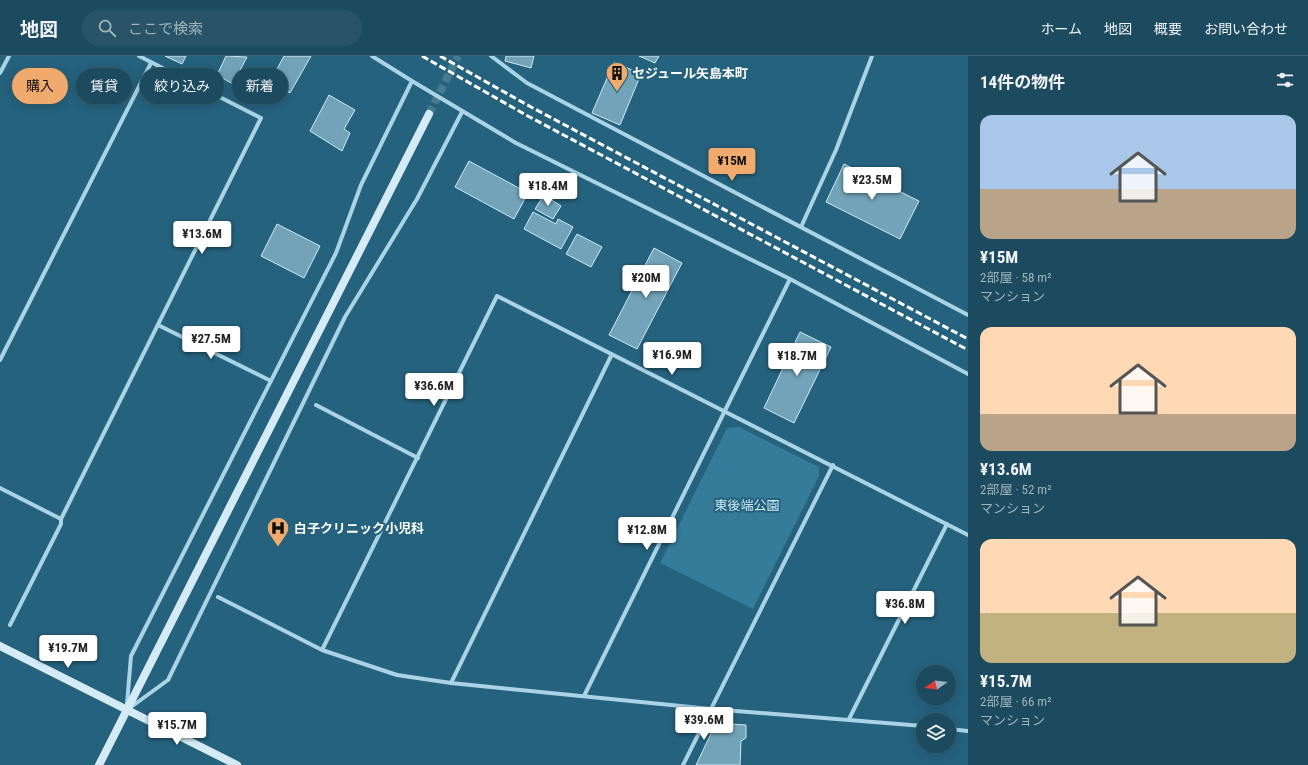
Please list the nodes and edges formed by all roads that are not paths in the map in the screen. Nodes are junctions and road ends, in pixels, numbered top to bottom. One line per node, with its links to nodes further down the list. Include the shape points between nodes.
1 (9, 56): 7 (street)
2 (138, 56): 6 (street)
3 (372, 56): 8 (street)
4 (491, 56): 11 (street, via 527,83)
5 (872, 56): 11 (street, via 836,150)
6 (151, 62): 14 (street, via 261,118); 16 (street)
7 (0, 74)
8 (412, 81): 9 (street); 18 (street, via 361,185 336,253)
9 (462, 112): 12 (street, via 516,143); 34 (street, via 417,199 345,317 168,680)
10 (429, 114): 34 (street)
11 (801, 227): 13 (street)
12 (790, 279): 17 (street); 20 (street)
13 (968, 314)
14 (158, 325): 18 (street); 24 (street)
15 (612, 354): 20 (street); 21 (street, via 497,296); 31 (street)
16 (0, 360)
17 (968, 374)
18 (271, 381): 34 (street, via 130,656)
19 (316, 406): 21 (street)
20 (724, 412): 22 (street); 32 (street)
21 (418, 458): 30 (street)
22 (832, 465): 25 (street); 33 (street)
23 (0, 488): 24 (street)
24 (61, 519): 28 (street, via 61,524)
25 (947, 524): 26 (street); 35 (street)
26 (968, 535)
27 (218, 597): 30 (street)
28 (10, 625)
29 (0, 646): 34 (street)
30 (322, 650): 31 (street, via 397,675)
31 (451, 683): 32 (street)
32 (584, 696): 33 (street)
33 (711, 709): 35 (street); 41 (street)
34 (127, 710): 39 (street); 40 (street)
35 (849, 719): 36 (street)
36 (916, 725)
37 (956, 730): 38 (street)
38 (968, 731)
39 (99, 765)
40 (237, 765)
41 (683, 765)

